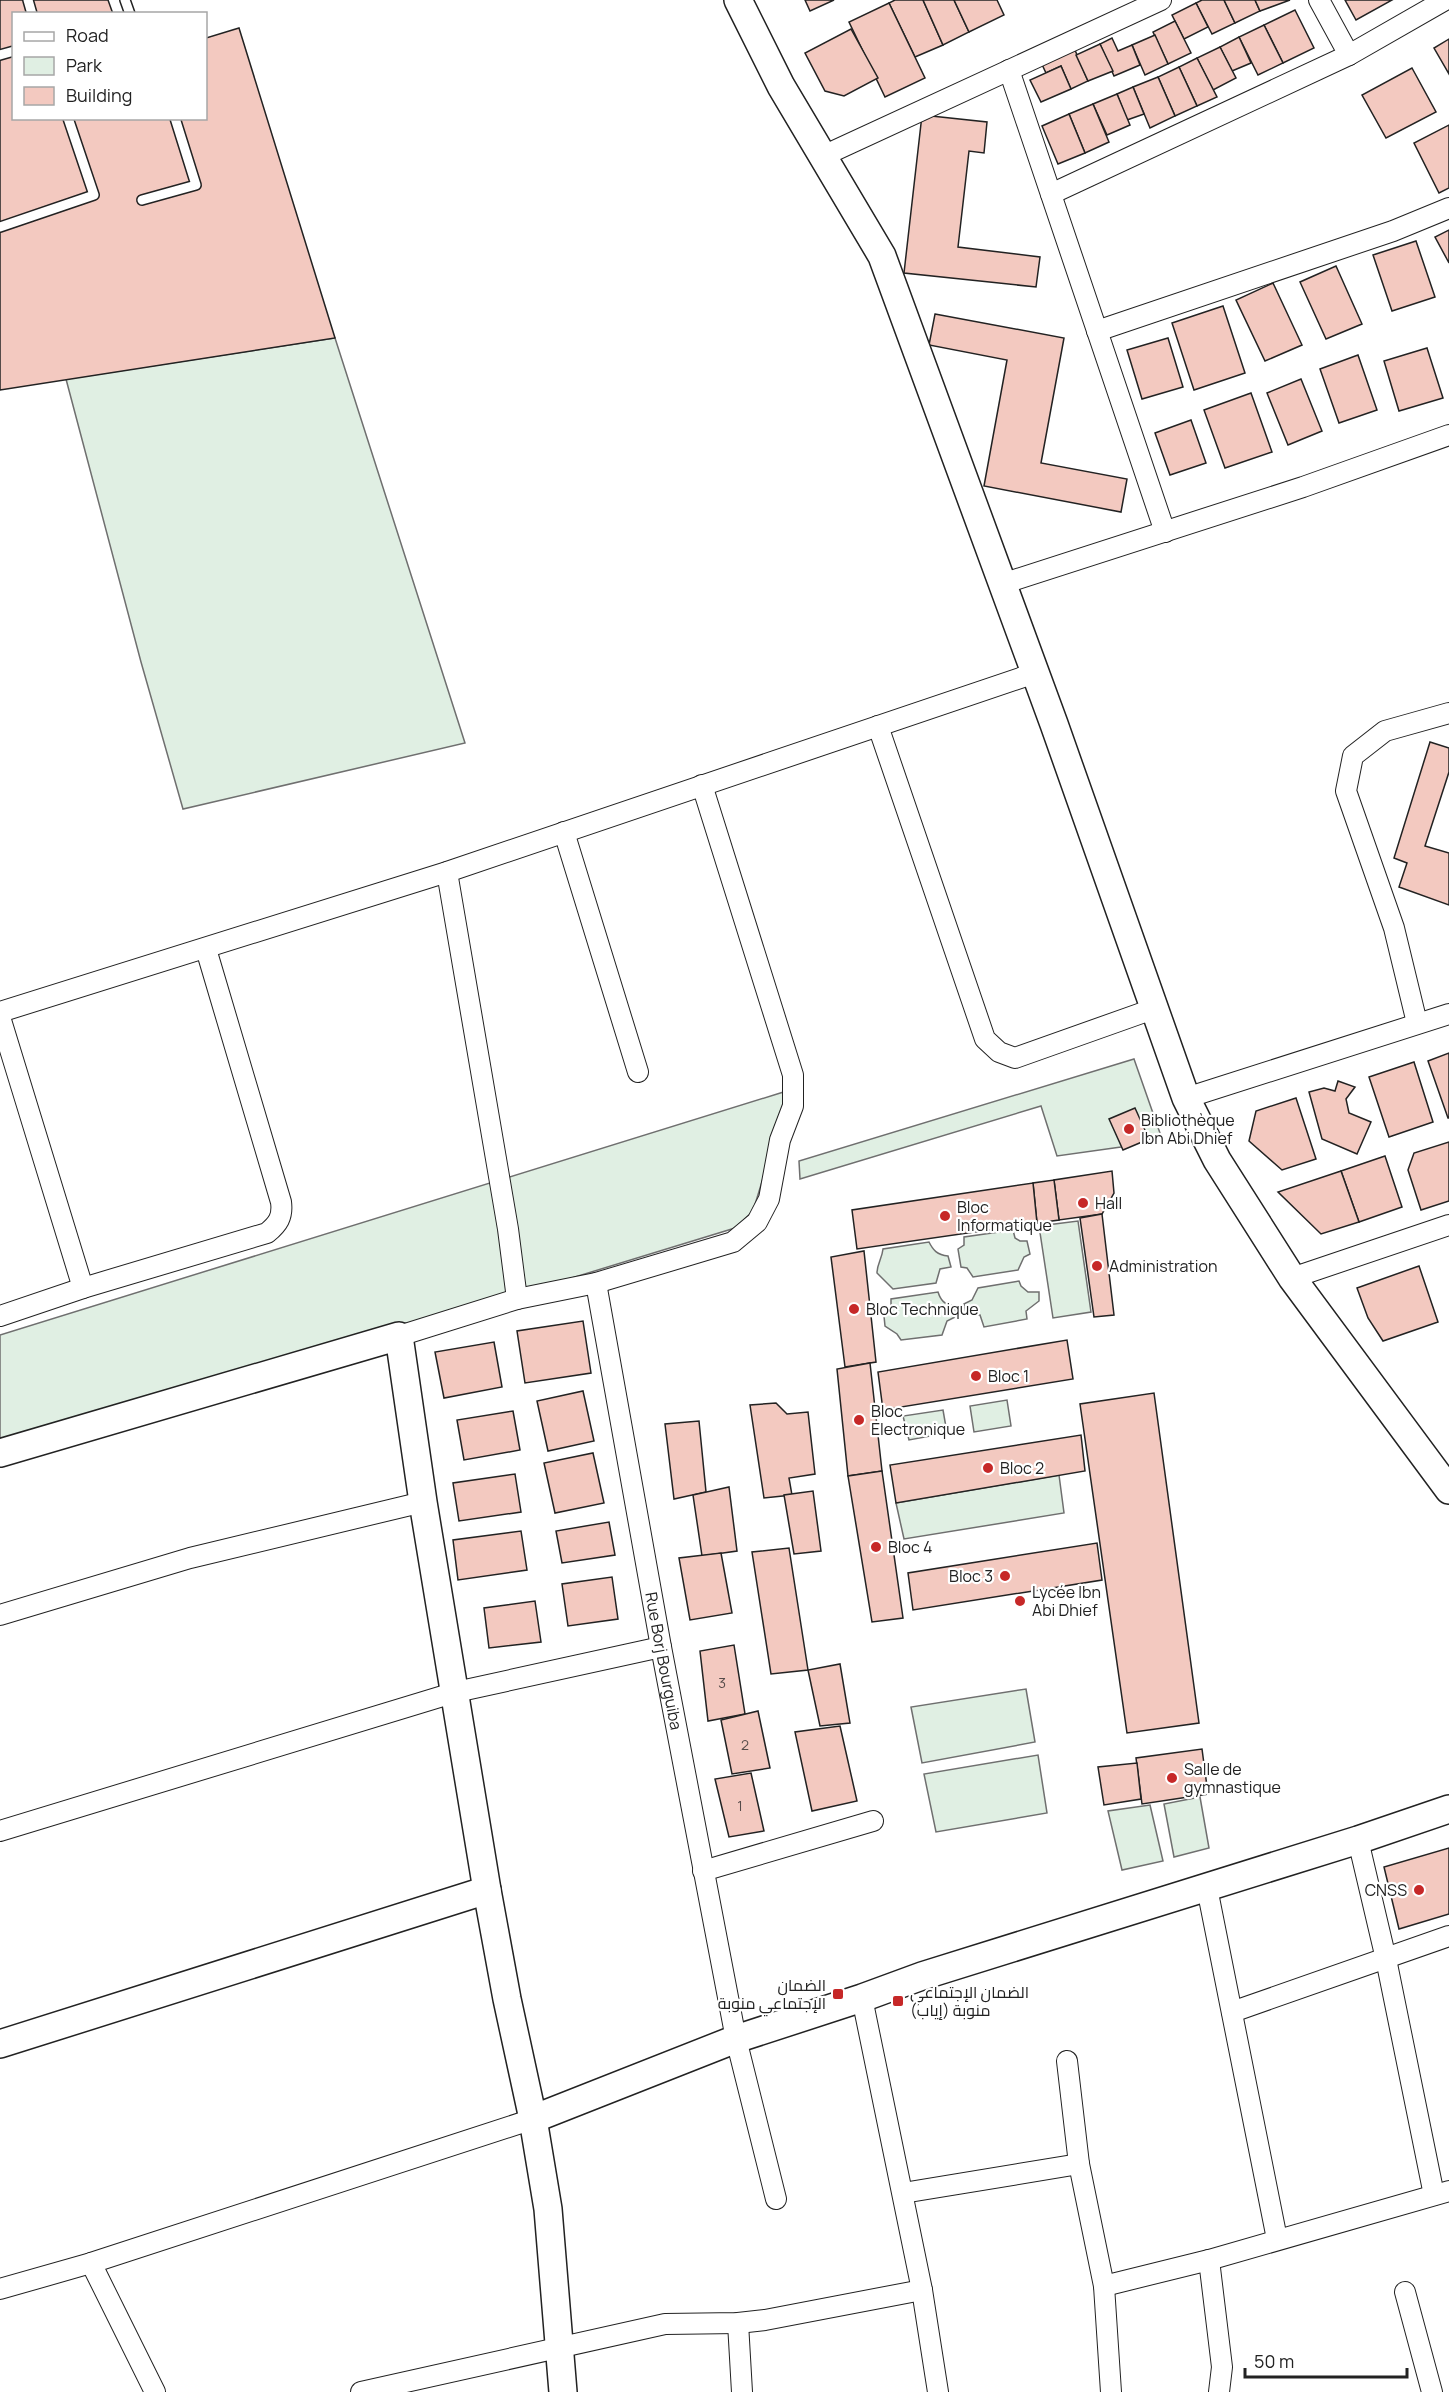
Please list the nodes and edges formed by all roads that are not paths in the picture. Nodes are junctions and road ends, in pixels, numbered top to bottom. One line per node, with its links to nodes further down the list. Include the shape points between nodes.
1 (738, 0): 9 (street, via 781,86)
2 (1161, 0): 6 (street)
3 (1319, 0): 5 (street)
4 (1445, 0): 5 (street)
5 (1349, 55): 10 (street)
6 (1008, 70): 9 (street); 10 (street)
7 (69, 120): 13 (lane, via 94,195)
8 (176, 120): 11 (lane, via 196,185)
9 (823, 156): 17 (street, via 882,256)
10 (1051, 194): 14 (street)
11 (142, 200)
12 (1449, 208): 14 (street, via 1393,231)
13 (0, 227)
14 (1097, 331): 16 (street)
15 (1449, 435): 16 (street)
16 (1165, 532): 17 (street)
17 (1002, 584): 18 (street)
18 (1035, 673): 20 (street); 25 (street)
19 (1449, 713): 29 (street, via 1386,731 1353,756 1346,791 1394,928)
20 (878, 726): 21 (street); 25 (street, via 985,1039 999,1052 1015,1058)
21 (702, 785): 22 (street); 34 (street, via 787,1048 793,1075 793,1106 780,1140 769,1199 758,1222 733,1242)
22 (564, 832): 23 (street); 30 (street)
23 (447, 872): 24 (street); 36 (street)
24 (206, 949): 26 (street); 35 (street, via 281,1202 281,1219 267,1233)
25 (1153, 1009): 31 (street)
26 (0, 1012)
27 (1449, 1014): 29 (street)
28 (0, 1017): 35 (street)
29 (1417, 1023): 31 (street)
30 (638, 1072)
31 (1186, 1098): 33 (street, via 1217,1160)
32 (1449, 1225): 33 (street)
33 (1292, 1278): 40 (street)
34 (596, 1283): 36 (street); 43 (street, Rue Borj Bourguiba)
35 (83, 1288): 37 (street)
36 (517, 1299): 38 (street)
37 (0, 1316)
38 (399, 1336): 39 (street); 41 (street)
39 (0, 1454)
40 (1449, 1490)
41 (423, 1502): 42 (street, via 190,1558); 44 (street)
42 (0, 1616)
43 (661, 1647): 44 (street); 49 (street, Rue Borj Bourguiba)
44 (456, 1692): 47 (street); 51 (street)
45 (1449, 1809): 48 (street)
46 (873, 1821): 49 (street)
47 (0, 1831)
48 (1358, 1840): 50 (street); 53 (street)
49 (703, 1871): 56 (street, Rue Borj Bourguiba)
50 (1207, 1888): 54 (street); 55 (street)
51 (488, 1890): 57 (street); 59 (street)
52 (1449, 1936): 53 (street)
53 (1386, 1959): 55 (street); 62 (street)
54 (862, 1998): 56 (street); 61 (street)
55 (1232, 2012): 64 (street)
56 (736, 2039): 59 (street); 63 (street, Rue Borj Bourguiba)
57 (0, 2044)
58 (1066, 2061): 60 (street)
59 (533, 2119): 66 (street); 72 (street, via 548,2209)
60 (1079, 2164): 61 (street); 67 (street)
61 (903, 2193): 69 (street)
62 (1441, 2193): 64 (street)
63 (776, 2199)
64 (1277, 2239): 65 (street)
65 (1209, 2260): 67 (street); 79 (street, via 1222,2367)
66 (91, 2263): 68 (street); 73 (street)
67 (1104, 2286): 78 (street)
68 (0, 2289)
69 (922, 2290): 71 (street); 77 (street)
70 (1405, 2292): 80 (street)
71 (738, 2323): 72 (street, via 665,2324); 76 (street)
72 (560, 2346): 74 (street); 75 (street)
73 (155, 2392)
74 (361, 2392)
75 (563, 2392)
76 (742, 2392)
77 (938, 2392)
78 (1112, 2392)
79 (1219, 2392)
80 (1432, 2392)

